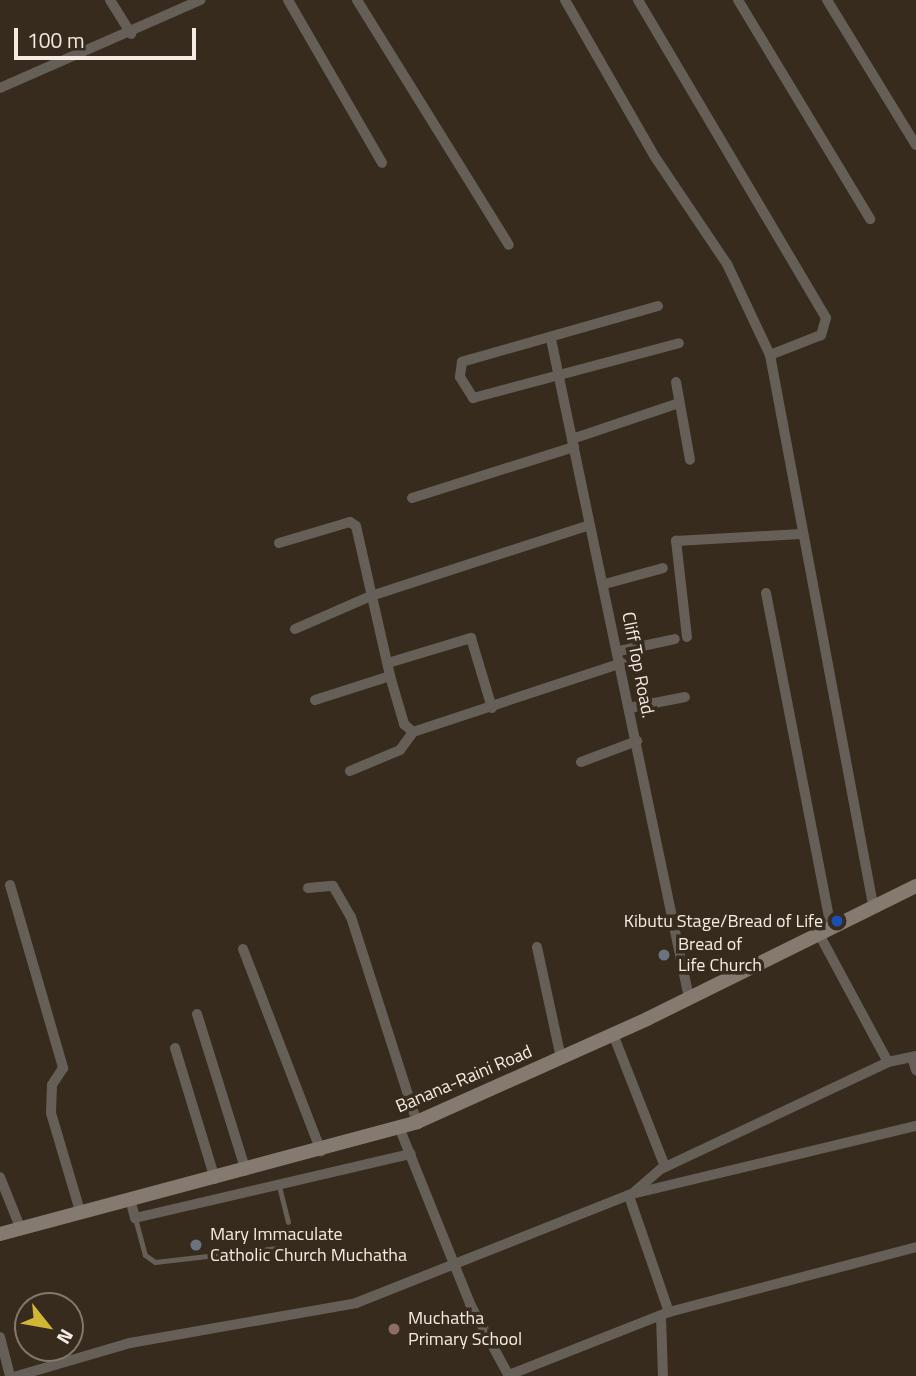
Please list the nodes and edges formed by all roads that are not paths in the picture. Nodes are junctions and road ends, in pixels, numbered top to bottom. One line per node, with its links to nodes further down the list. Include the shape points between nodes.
1 (110, 0): 9 (street)
2 (200, 0): 9 (street)
3 (288, 0): 12 (street)
4 (357, 0): 14 (street)
5 (565, 0): 18 (street, via 655,157 727,264)
6 (638, 0): 18 (street, via 824,312 821,335)
7 (738, 0): 13 (street)
8 (827, 0): 11 (street)
9 (131, 34): 10 (street)
10 (0, 88)
11 (916, 145)
12 (382, 163)
13 (870, 219)
14 (509, 245)
15 (658, 306): 16 (street)
16 (551, 339): 19 (street, Cliff Top Road.); 19 (street, via 462,362 460,377 473,398)
17 (678, 343): 19 (street)
18 (770, 355): 26 (street)
19 (563, 377): 22 (street, Cliff Top Road.)
20 (676, 382): 21 (street)
21 (680, 403): 22 (street); 23 (street)
22 (573, 443): 24 (street); 25 (street, Cliff Top Road.)
23 (690, 460)
24 (412, 498)
25 (590, 525): 29 (street, Cliff Top Road.); 31 (street)
26 (801, 534): 33 (street, via 676,541 681,638); 48 (street)
27 (279, 543): 31 (street, via 354,523)
28 (663, 568): 29 (street)
29 (605, 584): 33 (street, Cliff Top Road.)
30 (766, 593): 49 (street)
31 (371, 596): 32 (street); 34 (street)
32 (295, 629)
33 (619, 651): 35 (street, Cliff Top Road.)
34 (388, 663): 36 (street); 39 (street, via 471,638)
35 (622, 663): 39 (street); 40 (street, Cliff Top Road.)
36 (390, 676): 38 (street); 41 (street, via 404,724)
37 (685, 697): 40 (street)
38 (315, 700)
39 (492, 708): 41 (street)
40 (629, 708): 42 (street, Cliff Top Road.)
41 (413, 732): 44 (street, via 400,750)
42 (637, 741): 43 (street); 52 (street, Cliff Top Road.)
43 (581, 762)
44 (350, 771)
45 (10, 885): 72 (street, via 63,1068 52,1085 51,1113)
46 (916, 886): 48 (main road, Banana-Raini Road)
47 (308, 888): 60 (street, via 333,886 351,917)
48 (873, 905): 49 (main road, Banana-Raini Road)
49 (825, 930): 52 (main road, Banana-Raini Road); 58 (street)
50 (537, 947): 57 (street)
51 (243, 949): 63 (street)
52 (689, 998): 54 (main road, Banana-Raini Road)
53 (197, 1014): 66 (street)
54 (613, 1034): 57 (main road, Banana-Raini Road); 65 (street)
55 (175, 1048): 68 (street)
56 (914, 1056): 58 (street); 59 (street)
57 (561, 1058): 60 (main road, Banana-Raini Road)
58 (888, 1062): 65 (street)
59 (916, 1070)
60 (417, 1122): 62 (main road, Banana-Raini Road)
61 (916, 1126): 70 (street)
62 (399, 1127): 63 (main road, Banana-Raini Road); 64 (street)
63 (321, 1151): 66 (main road, Banana-Raini Road)
64 (411, 1154): 69 (street); 79 (street)
65 (665, 1167): 70 (street)
66 (246, 1172): 68 (main road, Banana-Raini Road)
67 (0, 1177): 75 (street)
68 (215, 1179): 71 (main road, Banana-Raini Road)
69 (279, 1186): 73 (street); 74 (lane)
70 (631, 1195): 79 (street); 80 (street)
71 (130, 1199): 72 (main road, Banana-Raini Road); 73 (street)
72 (80, 1211): 75 (main road, Banana-Raini Road)
73 (135, 1218): 78 (lane, via 145,1255 155,1262)
74 (288, 1222)
75 (20, 1227): 76 (main road, Banana-Raini Road)
76 (0, 1234)
77 (916, 1247): 80 (street)
78 (277, 1248)
79 (453, 1265): 83 (street, via 340,1307 130,1343); 84 (street)
80 (665, 1314): 84 (street); 85 (street)
81 (0, 1338): 82 (street)
82 (10, 1376)
83 (17, 1376)
84 (509, 1376)
85 (663, 1376)

